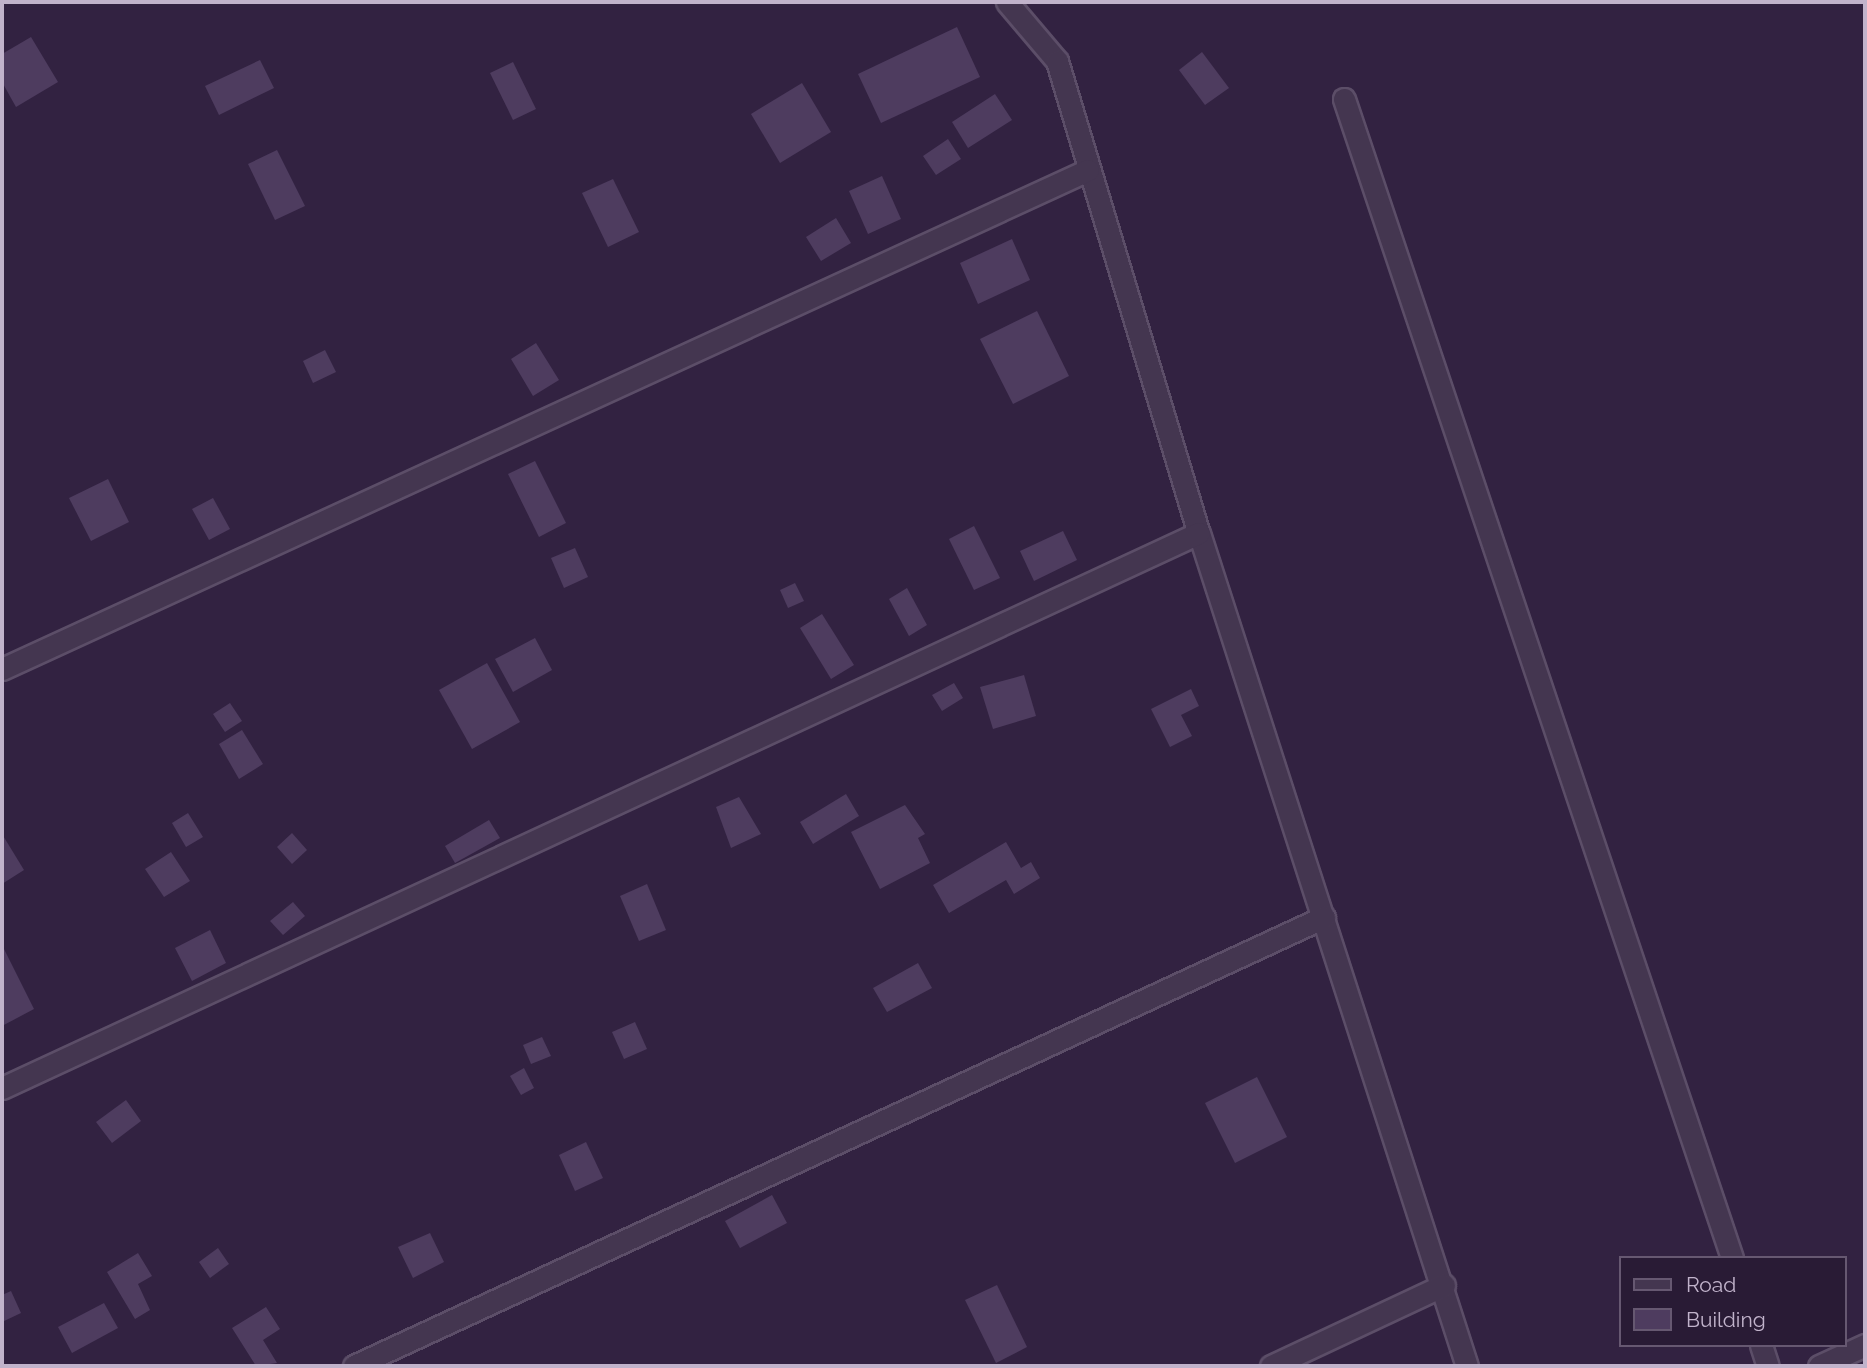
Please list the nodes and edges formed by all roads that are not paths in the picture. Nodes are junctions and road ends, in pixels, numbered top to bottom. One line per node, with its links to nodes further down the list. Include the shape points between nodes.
1 (1007, 2): 3 (street, via 1057,61)
2 (1344, 99): 8 (street)
3 (1087, 170): 4 (street); 5 (street)
4 (1199, 533): 6 (street); 7 (street)
5 (2, 669)
6 (1324, 917): 9 (street); 12 (street)
7 (2, 1088)
8 (1731, 1256)
9 (1444, 1285): 13 (street); 14 (street)
10 (1865, 1345): 16 (street)
11 (1762, 1347): 15 (street)
12 (354, 1366)
13 (1270, 1366)
14 (1468, 1366)
15 (1768, 1366)
16 (1819, 1366)

